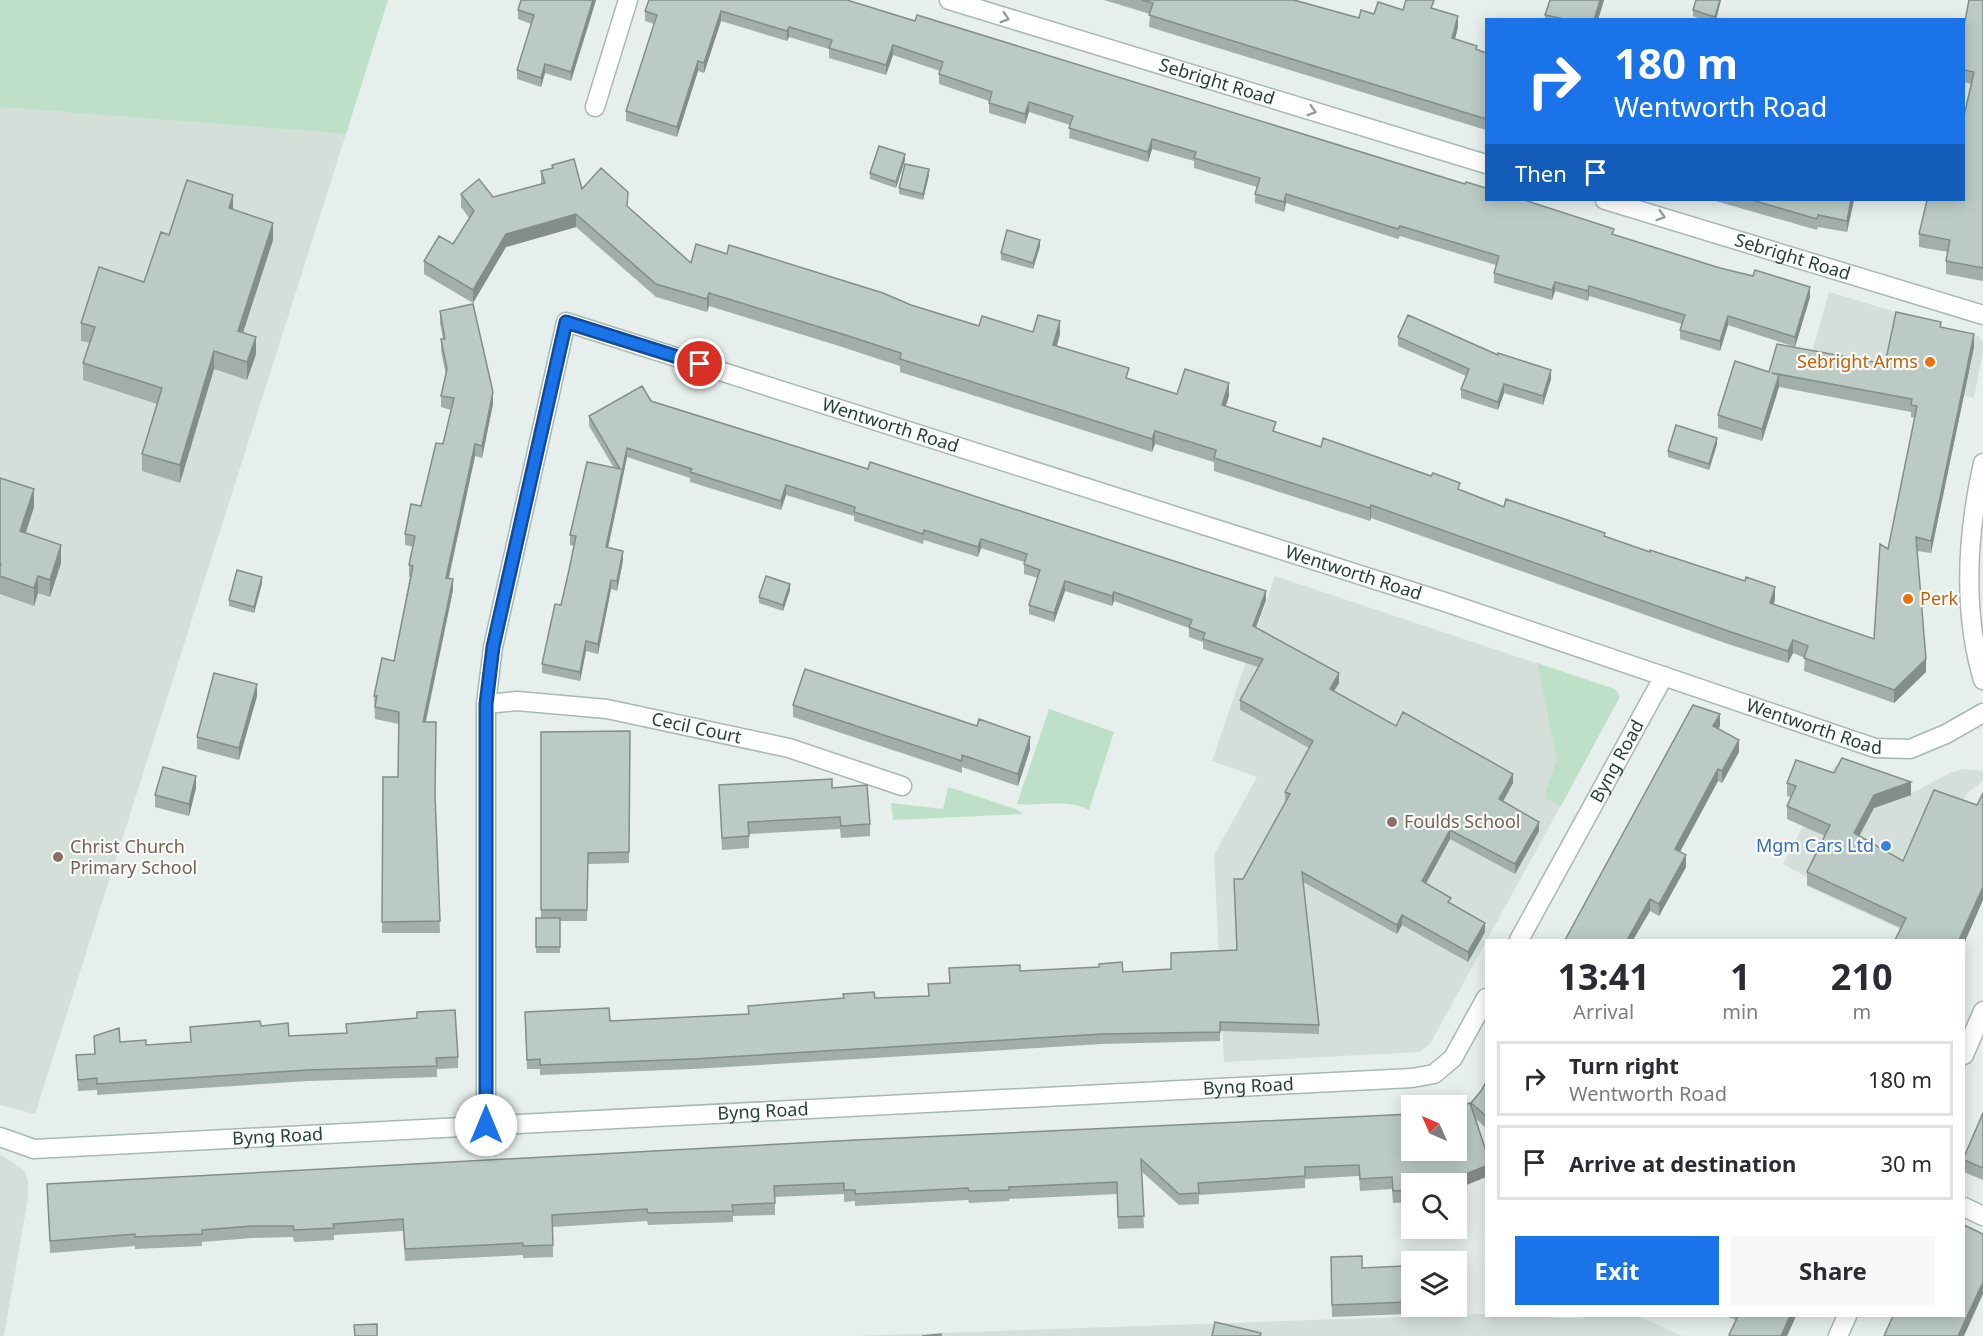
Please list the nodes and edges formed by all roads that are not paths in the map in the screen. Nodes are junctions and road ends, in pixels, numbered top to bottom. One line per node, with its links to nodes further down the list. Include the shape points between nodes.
1 (628, 0): 3 (street)
2 (949, 0): 4 (street, Sebright Road, one-way to 4)
3 (595, 107)
4 (1485, 164)
5 (1608, 201): 6 (street, Sebright Road, one-way to 6)
6 (1983, 315)
7 (1983, 463): 8 (street, via 1974,504)
8 (1976, 568): 10 (street, via 1968,599)
9 (1664, 676): 11 (street, Wentworth Road, via 1445,602 566,322 493,647); 12 (street, Wentworth Road, via 1875,748 1910,749); 14 (street, Byng Road)
10 (1983, 680)
11 (486, 704): 13 (street, Cecil Court, via 517,701 607,709 789,748); 18 (street, Wentworth Road)
12 (1983, 713)
13 (902, 786)
14 (1520, 939)
15 (1485, 1000): 18 (street, Byng Road, via 1453,1058 1434,1074 1412,1078)
16 (1983, 1011): 17 (street)
17 (1965, 1053)
18 (486, 1125): 19 (street, Byng Road, via 34,1149)
19 (0, 1137)
20 (1965, 1208): 21 (street)
21 (1983, 1216)
22 (1847, 1317): 23 (street)
23 (1838, 1336)

